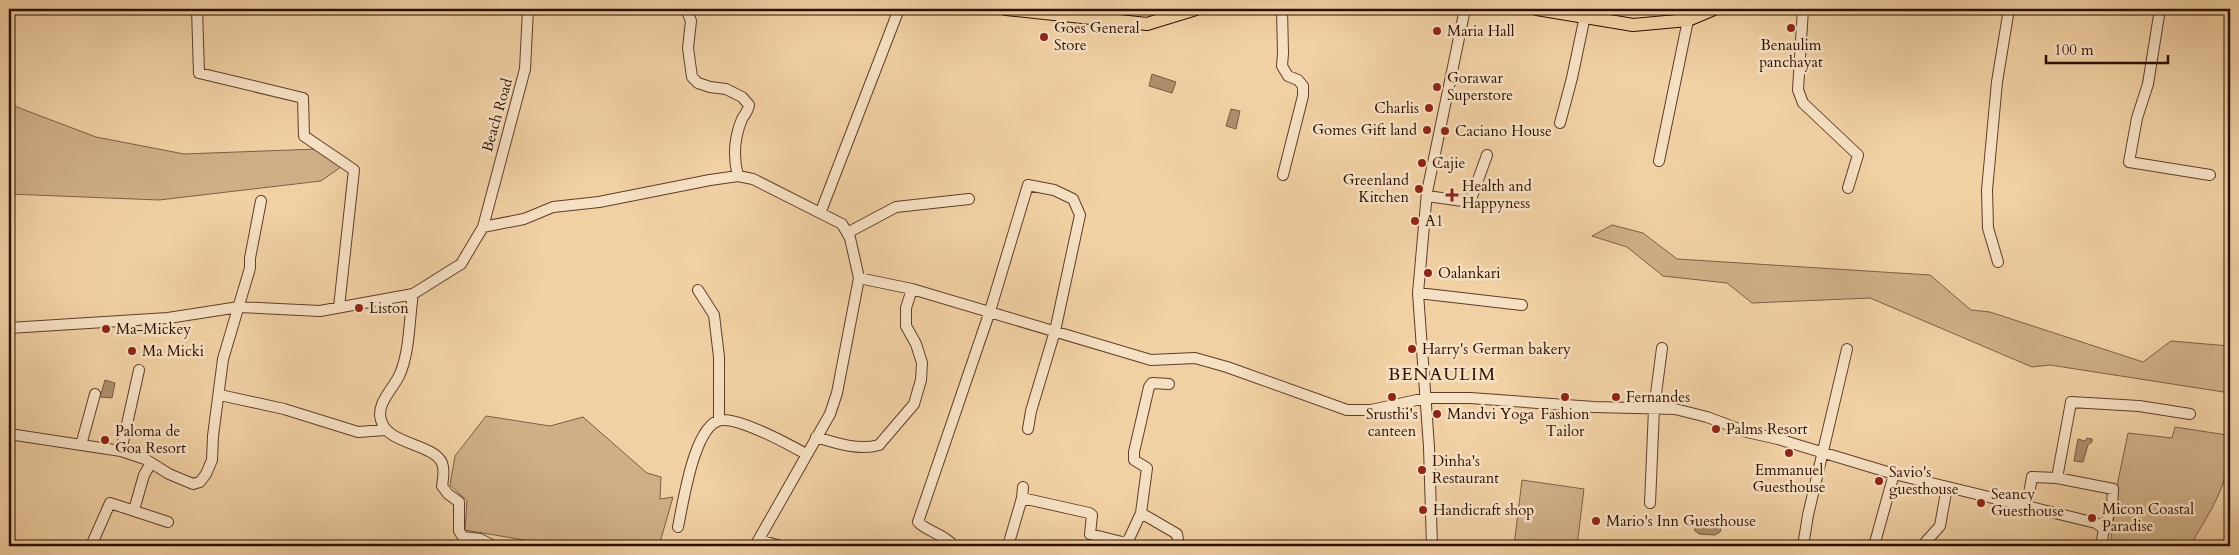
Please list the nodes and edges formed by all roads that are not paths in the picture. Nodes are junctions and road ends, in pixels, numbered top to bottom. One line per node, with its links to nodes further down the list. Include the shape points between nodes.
1 (197, 9): 37 (street, via 199,73 303,98 304,136 354,170)
2 (528, 9): 27 (street, Beach Road, via 525,69)
3 (686, 9): 21 (street, via 691,21 688,48 692,77 710,87 726,88 749,105 737,136 734,157)
4 (899, 9): 26 (street)
5 (1006, 9): 6 (main road, via 1147,24)
6 (1196, 9)
7 (1282, 9): 20 (street, via 1282,66 1288,76 1303,86)
8 (1465, 9): 23 (street)
9 (1536, 9): 14 (main road)
10 (1714, 9): 15 (main road)
11 (1803, 9): 22 (street, via 1798,90 1803,103 1858,155)
12 (2009, 9): 29 (street, via 1997,82 1987,190 1988,228)
13 (2160, 9): 19 (street, via 2148,84 2130,162)
14 (1585, 16): 15 (main road, via 1633,24); 16 (street)
15 (1688, 20): 18 (street)
16 (1560, 123)
17 (1487, 155): 23 (street, via 1470,202)
18 (1659, 161)
19 (2210, 174)
20 (1283, 175)
21 (738, 176): 26 (street, via 753,179); 27 (street, via 599,202 553,207 524,219)
22 (1848, 188)
23 (1427, 196): 33 (street)
24 (969, 199): 28 (street, via 896,207)
25 (260, 201): 36 (street, via 250,268)
26 (822, 212): 28 (street, via 842,224)
27 (483, 227): 34 (street, Beach Road, via 461,264)
28 (847, 233): 30 (street)
29 (1998, 262)
30 (859, 278): 31 (street); 54 (street, via 837,393 830,414)
31 (912, 289): 38 (street); 54 (street, via 906,308 906,326 922,363 914,404 879,445 872,448)
32 (698, 290): 50 (street, via 714,314 719,357)
33 (1418, 293): 35 (street); 47 (street)
34 (413, 294): 37 (street); 52 (street, via 404,361 380,407 380,420)
35 (1522, 305)
36 (239, 307): 37 (street, via 320,311); 39 (street, via 168,318); 46 (street, via 223,359)
37 (339, 307)
38 (990, 311): 40 (street); 40 (street, via 1028,184 1054,190 1073,199 1080,215); 76 (street, via 918,522 946,537)
39 (9, 328)
40 (1054, 331): 47 (street, via 1151,360 1195,358 1227,366 1347,410 1371,410); 51 (street)
41 (1662, 348): 48 (street)
42 (1847, 350): 57 (street)
43 (139, 370): 56 (street)
44 (1169, 384): 68 (street, via 1152,383 1149,387 1138,432 1134,460 1147,468)
45 (95, 394): 55 (street)
46 (220, 395): 52 (street, via 284,409 358,432); 59 (street, via 212,460 200,482 193,484)
47 (1426, 398): 48 (street); 79 (street)
48 (1654, 409): 57 (street, via 1675,409 1708,417 1748,432); 65 (street)
49 (2190, 414): 61 (street, via 2139,406 2071,402)
50 (719, 420): 58 (street, via 751,428); 70 (street, via 708,427 699,442)
51 (1028, 429)
52 (385, 430): 74 (street, via 441,462 442,486 459,502 459,531 463,537 480,539)
53 (9, 434): 55 (street)
54 (816, 437): 58 (street)
55 (81, 445): 56 (street)
56 (121, 451): 59 (street)
57 (1822, 452): 60 (street); 80 (street)
58 (806, 454): 72 (street)
59 (151, 463): 67 (street)
60 (1894, 474): 63 (street); 81 (street)
61 (2057, 478): 66 (street, via 2032,476); 71 (street, via 2113,489 2112,505)
62 (1023, 486): 64 (street)
63 (1947, 487): 66 (street); 82 (street, via 1940,526)
64 (1022, 498): 68 (street, via 1089,513 1092,515 1090,534 1122,542 1128,541); 77 (street)
65 (1650, 503)
66 (2027, 505): 71 (street, via 2096,523)
67 (134, 510): 69 (street); 73 (street, via 110,503)
68 (1140, 513): 78 (street, via 1177,534)
69 (168, 522)
70 (678, 527)
71 (2104, 529): 83 (street)
72 (757, 543): 75 (street)
73 (91, 546)
74 (491, 546)
75 (781, 546)
76 (954, 546)
77 (1008, 546)
78 (1180, 546)
79 (1432, 546)
80 (1803, 546)
81 (1874, 546)
82 (1922, 546)
83 (2101, 546)

